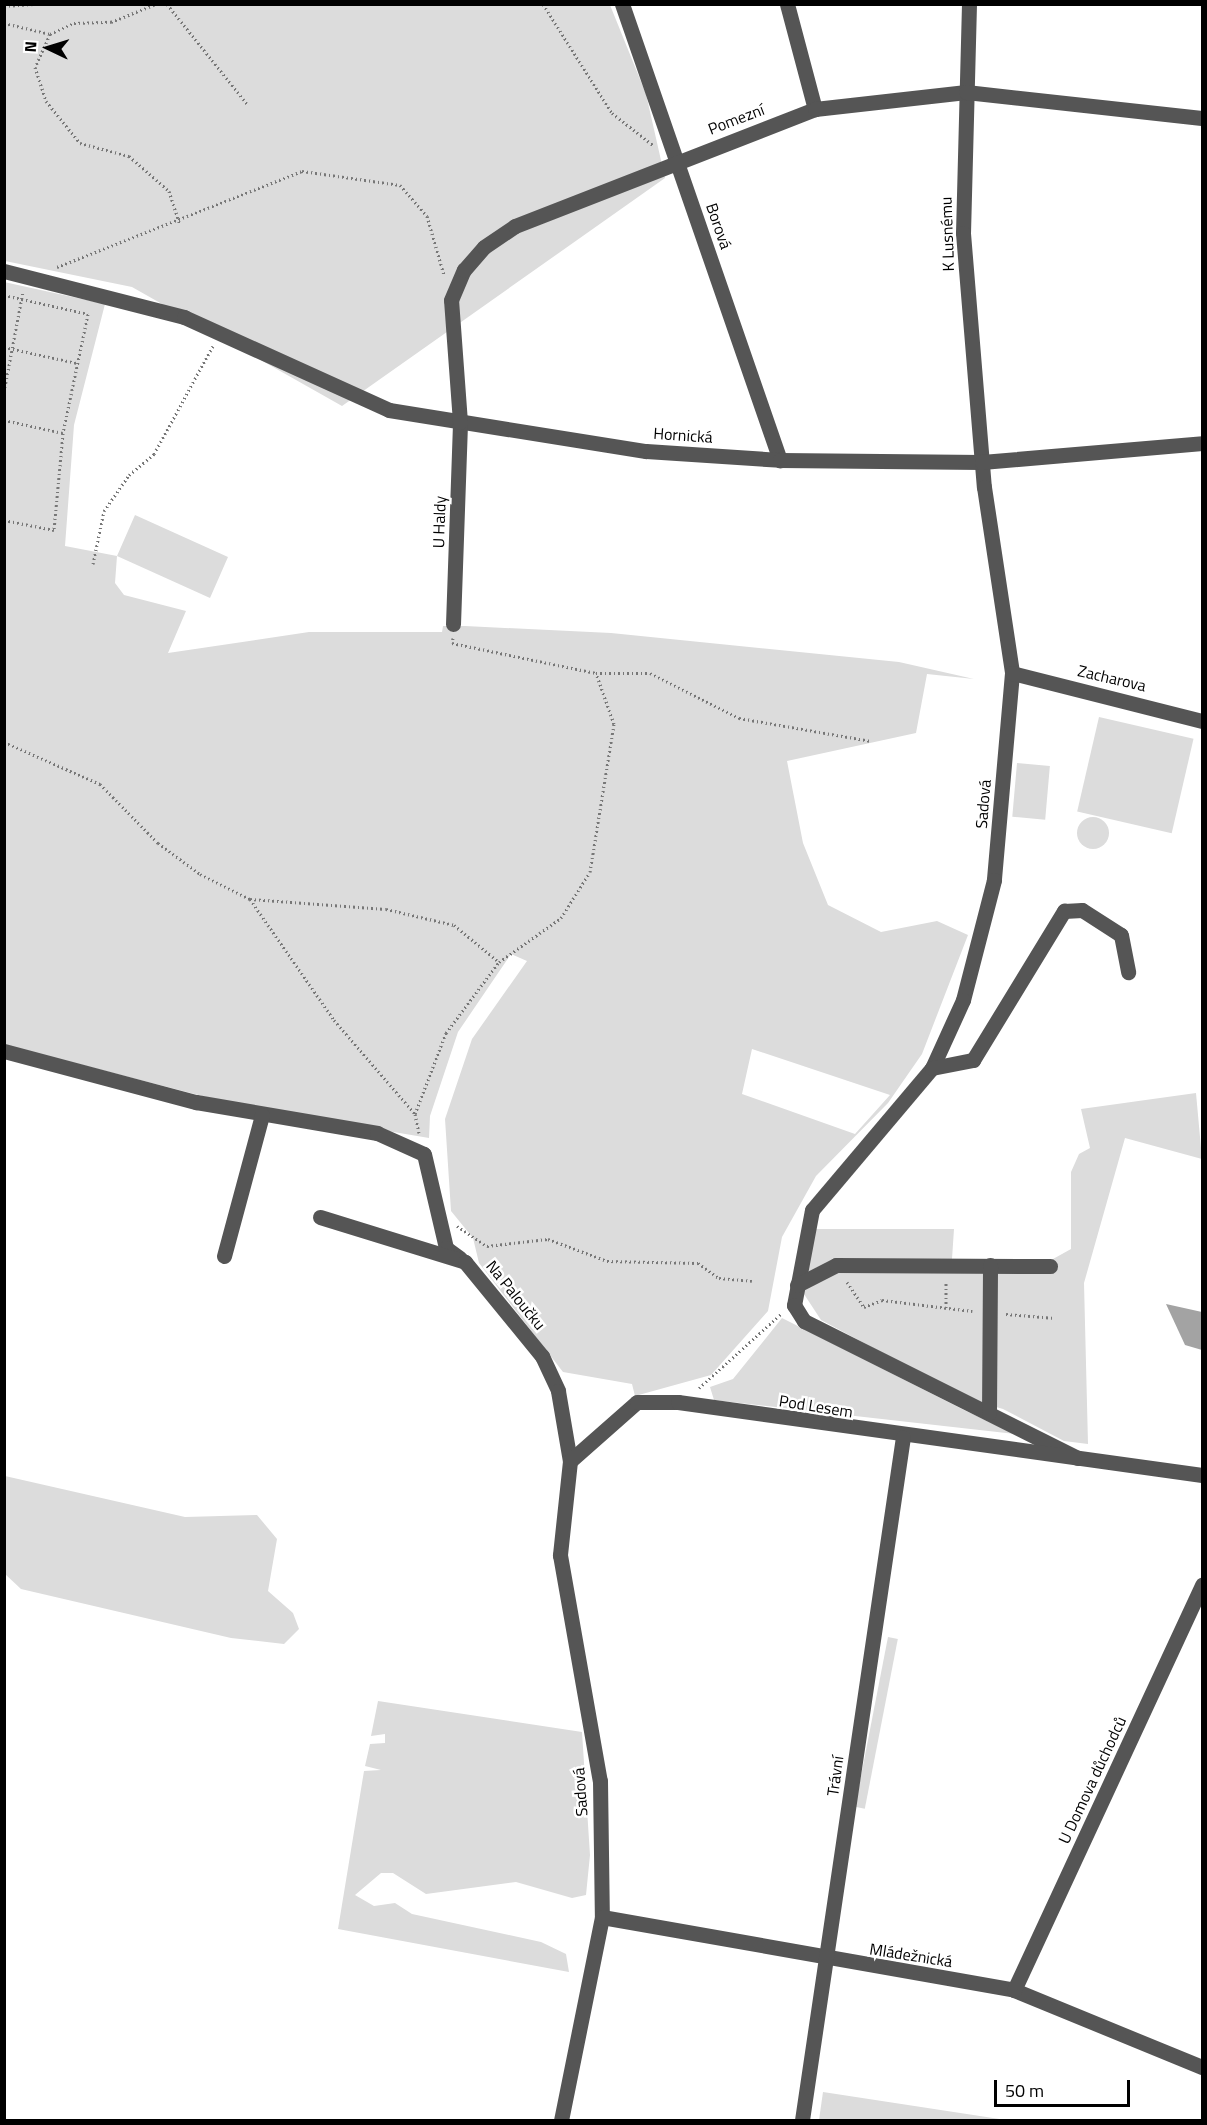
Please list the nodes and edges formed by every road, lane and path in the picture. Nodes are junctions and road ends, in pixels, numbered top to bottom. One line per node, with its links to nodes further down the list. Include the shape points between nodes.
1 (34, 4): 8 (path)
2 (156, 4): 10 (path, via 111,22 74,23)
3 (167, 4): 12 (path)
4 (543, 4): 15 (path, via 612,113)
5 (622, 4): 15 (street, Borová)
6 (787, 4): 13 (street)
7 (969, 4): 11 (street, K Lusnému)
8 (4, 6)
9 (4, 22): 10 (path)
10 (50, 34): 16 (path, via 35,67 46,101 80,143 129,156 169,191)
11 (966, 92): 13 (street, Pomezní); 14 (street, Pomezní); 33 (street, K Lusnému, via 963,233)
12 (248, 105)
13 (814, 108): 15 (street, Pomezní)
14 (1203, 118)
15 (678, 160): 22 (street, Pomezní, via 515,226 484,247 464,270); 32 (street, Borová)
16 (180, 224): 17 (path); 22 (path, via 302,171 400,185 427,216)
17 (47, 268)
18 (4, 271): 19 (street, Hornická)
19 (26, 276): 21 (path); 23 (street, Hornická, via 184,317)
20 (4, 295): 21 (path)
21 (21, 300): 25 (path); 26 (path, via 88,314)
22 (451, 300): 29 (street, Pomezní)
23 (220, 334): 29 (street, Hornická, via 389,410); 35 (path, via 154,454 129,475 104,511)
24 (4, 347): 25 (path)
25 (12, 349): 26 (path); 27 (path)
26 (77, 363): 30 (path)
27 (4, 392)
28 (4, 420): 30 (path)
29 (460, 422): 32 (street, Hornická, via 646,451); 36 (street, U Haldy)
30 (63, 433): 34 (path, via 54,530)
31 (1203, 442): 33 (street, Hornická)
32 (780, 460): 33 (street, Hornická)
33 (982, 462): 38 (street, Sadová)
34 (4, 520)
35 (93, 564)
36 (453, 624): 37 (path, via 452,643)
37 (596, 673): 40 (path, via 650,673 739,718); 43 (path, via 614,724 590,872 561,918)
38 (1012, 673): 39 (street, Zacharova); 46 (street, Sadová, via 994,880 963,1000)
39 (1203, 721)
40 (871, 741)
41 (4, 742): 42 (path, via 100,784 158,843 200,874)
42 (250, 898): 43 (path, via 386,909 454,925); 47 (path, via 334,1020)
43 (499, 962): 47 (path, via 446,1033)
44 (1128, 972): 46 (street, via 1121,935 1105,920 1082,910 1064,911 973,1060)
45 (4, 1051): 48 (street, via 88,1077)
46 (932, 1068): 58 (street, Sadová, via 812,1210)
47 (415, 1114): 49 (path)
48 (262, 1115): 49 (street, via 376,1133); 52 (street)
49 (424, 1154): 50 (street)
50 (440, 1214): 53 (street, via 446,1248); 57 (path, via 487,1246 548,1239 607,1261 698,1263 719,1278)
51 (320, 1217): 53 (street, Na Paloučku)
52 (224, 1256)
53 (465, 1262): 68 (street, Na Paloučku, via 553,1375 566,1419)
54 (946, 1265): 55 (street); 58 (street, via 836,1265); 61 (path)
55 (990, 1265): 56 (street); 62 (street)
56 (1050, 1266)
57 (752, 1281)
58 (797, 1286): 59 (street, Sadová)
59 (794, 1305): 64 (path, via 736,1360); 65 (street, Pod Lesem, via 804,1321)
60 (864, 1307): 61 (path, via 882,1300)
61 (946, 1308): 62 (path)
62 (989, 1313): 63 (path); 65 (street)
63 (1055, 1318)
64 (678, 1402): 66 (street, Pod Lesem); 68 (street, Pod Lesem, via 637,1402)
65 (989, 1413): 67 (street, Pod Lesem)
66 (903, 1437): 67 (street, Pod Lesem); 72 (street, Trávní)
67 (1078, 1458): 69 (street, Pod Lesem)
68 (570, 1461): 71 (street, Sadová, via 560,1555 600,1781)
69 (1203, 1475)
70 (1203, 1584): 73 (street, U Domova důchodců)
71 (602, 1917): 72 (street, Mládežnická); 75 (street, Sadová)
72 (826, 1959): 73 (street, Mládežnická); 76 (street, Trávní)
73 (1014, 1990): 74 (street, Mládežnická)
74 (1203, 2067)
75 (561, 2121)
76 (802, 2121)

